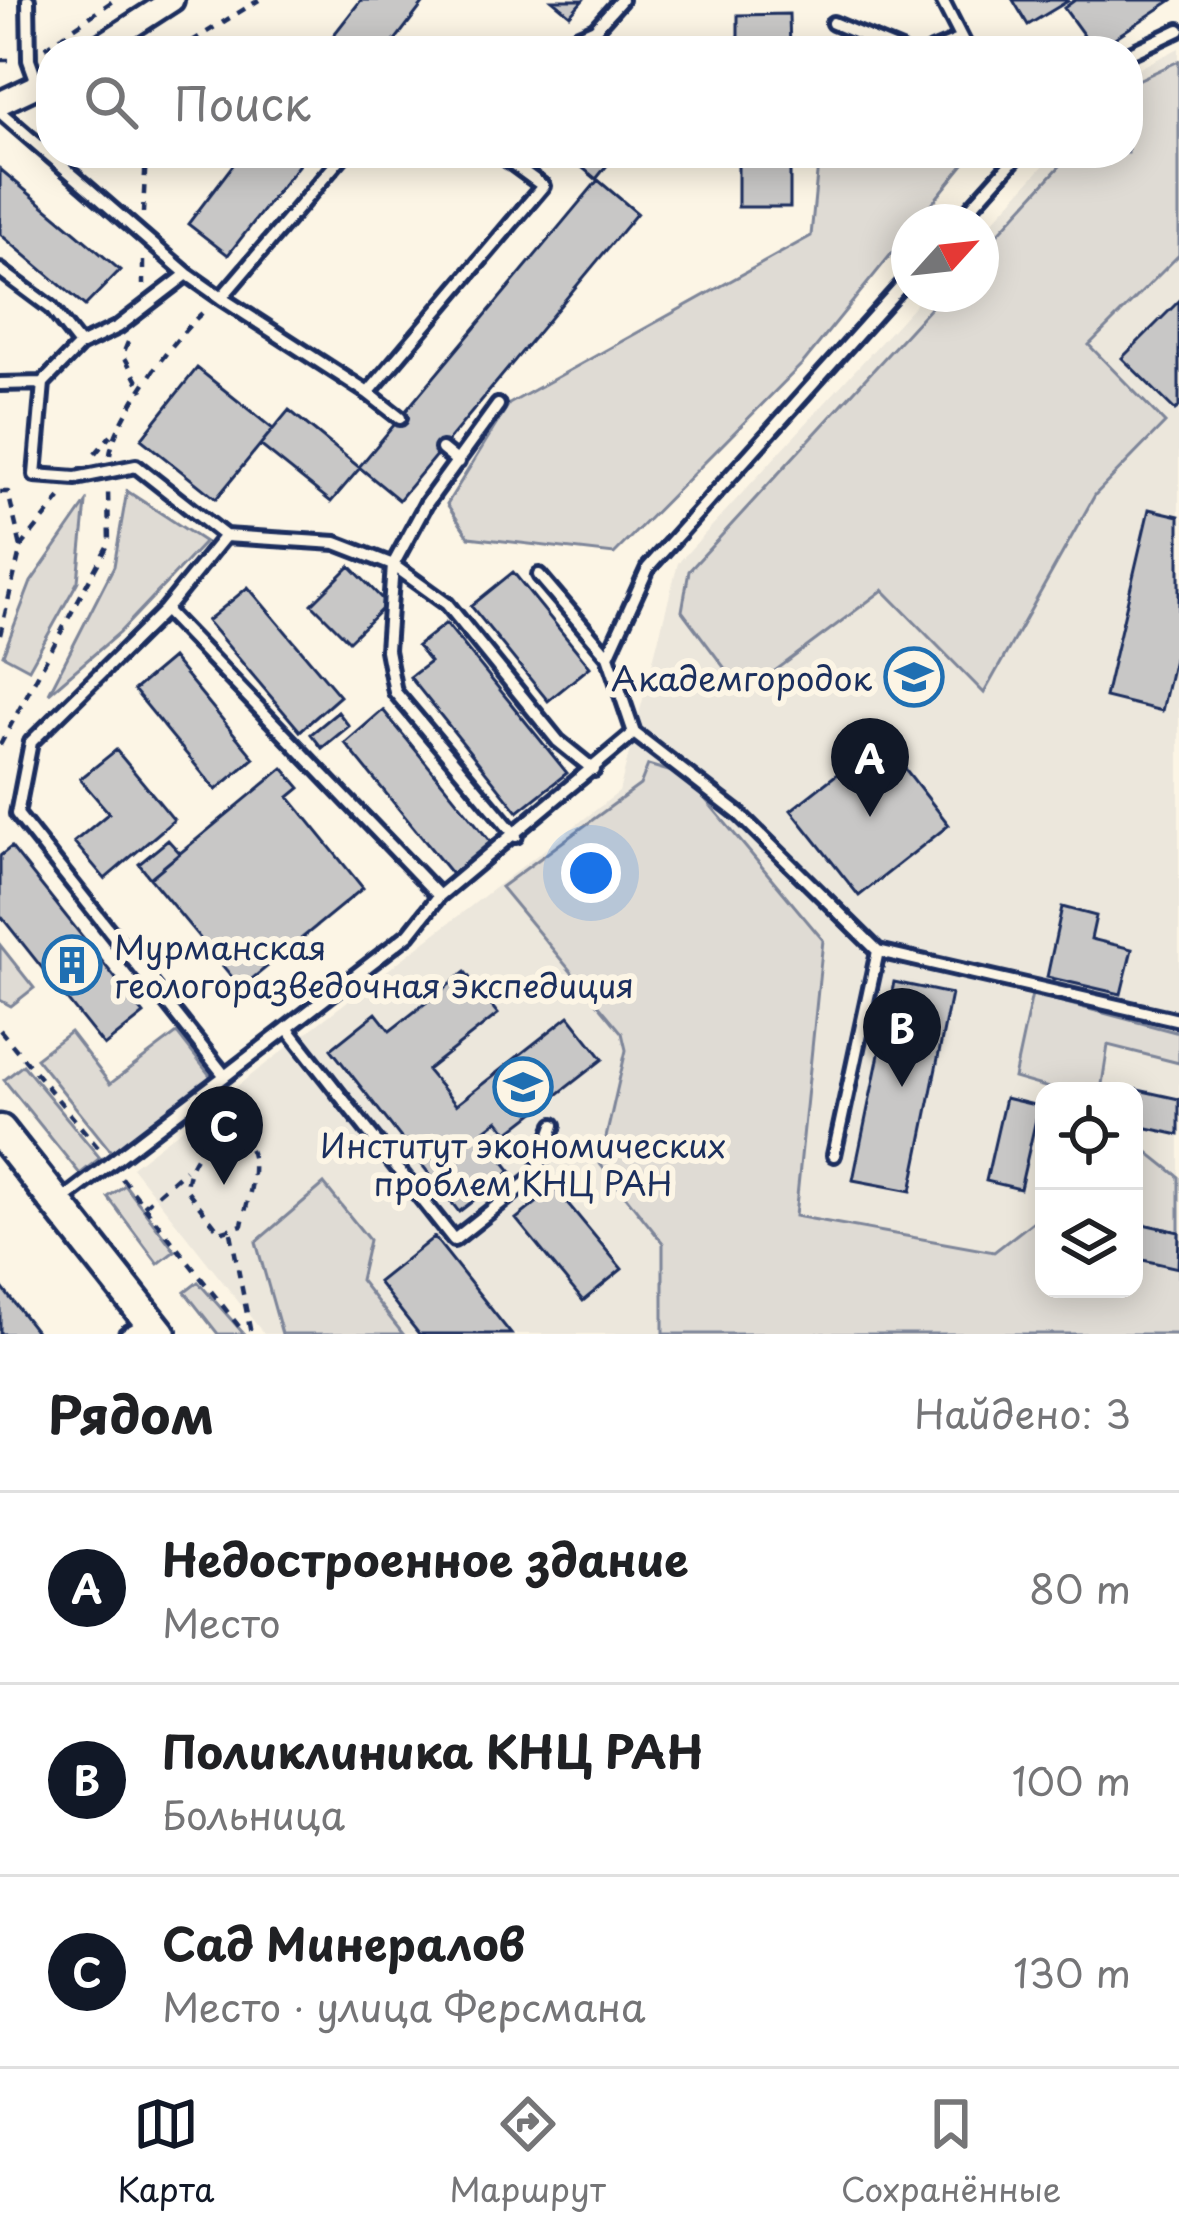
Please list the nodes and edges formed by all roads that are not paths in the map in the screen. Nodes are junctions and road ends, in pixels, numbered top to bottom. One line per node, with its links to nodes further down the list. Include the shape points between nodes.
1 (28, 0): 12 (lane, via 28,60)
2 (172, 0): 7 (street)
3 (621, 0): 8 (lane)
4 (941, 0): 10 (lane)
5 (833, 23): 9 (lane)
6 (1179, 30): 11 (lane)
7 (116, 36)
8 (579, 36)
9 (865, 36)
10 (960, 36)
11 (1143, 47)
12 (36, 71)
13 (36, 88): 14 (street)
14 (0, 108): 15 (lane)
15 (36, 140)
16 (68, 168): 22 (lane)
17 (331, 168): 24 (lane)
18 (518, 168): 28 (lane, via 543,186)
19 (1007, 168): 20 (lane)
20 (974, 204)
21 (0, 270): 25 (lane, via 51,308)
22 (187, 274): 24 (lane); 25 (lane, via 118,327)
23 (891, 297): 37 (lane, via 648,568)
24 (221, 298): 28 (lane)
25 (80, 345): 26 (lane)
26 (43, 383): 27 (lane); 33 (lane, via 35,475 76,478 136,466)
27 (0, 384)
28 (368, 393): 30 (lane)
29 (498, 405): 32 (lane)
30 (400, 418)
31 (442, 449): 32 (lane)
32 (458, 462): 34 (lane)
33 (225, 536): 34 (lane, via 336,543); 36 (lane)
34 (394, 565): 39 (lane, via 447,604 558,742); 40 (lane, via 387,650 395,692)
35 (538, 575): 37 (lane)
36 (165, 610): 41 (lane); 45 (lane, via 31,742 17,814)
37 (608, 656): 38 (lane)
38 (634, 733): 39 (lane); 42 (lane, via 739,814)
39 (594, 770): 40 (lane)
40 (517, 836): 41 (lane)
41 (439, 896): 44 (lane, via 410,934)
42 (878, 951): 43 (lane); 48 (lane)
43 (1179, 1020)
44 (287, 1028): 45 (lane); 46 (lane, via 454,1240 536,1175)
45 (225, 1076): 49 (lane)
46 (554, 1125)
47 (0, 1131): 49 (street)
48 (834, 1155)
49 (59, 1203): 50 (street)
50 (145, 1330)

